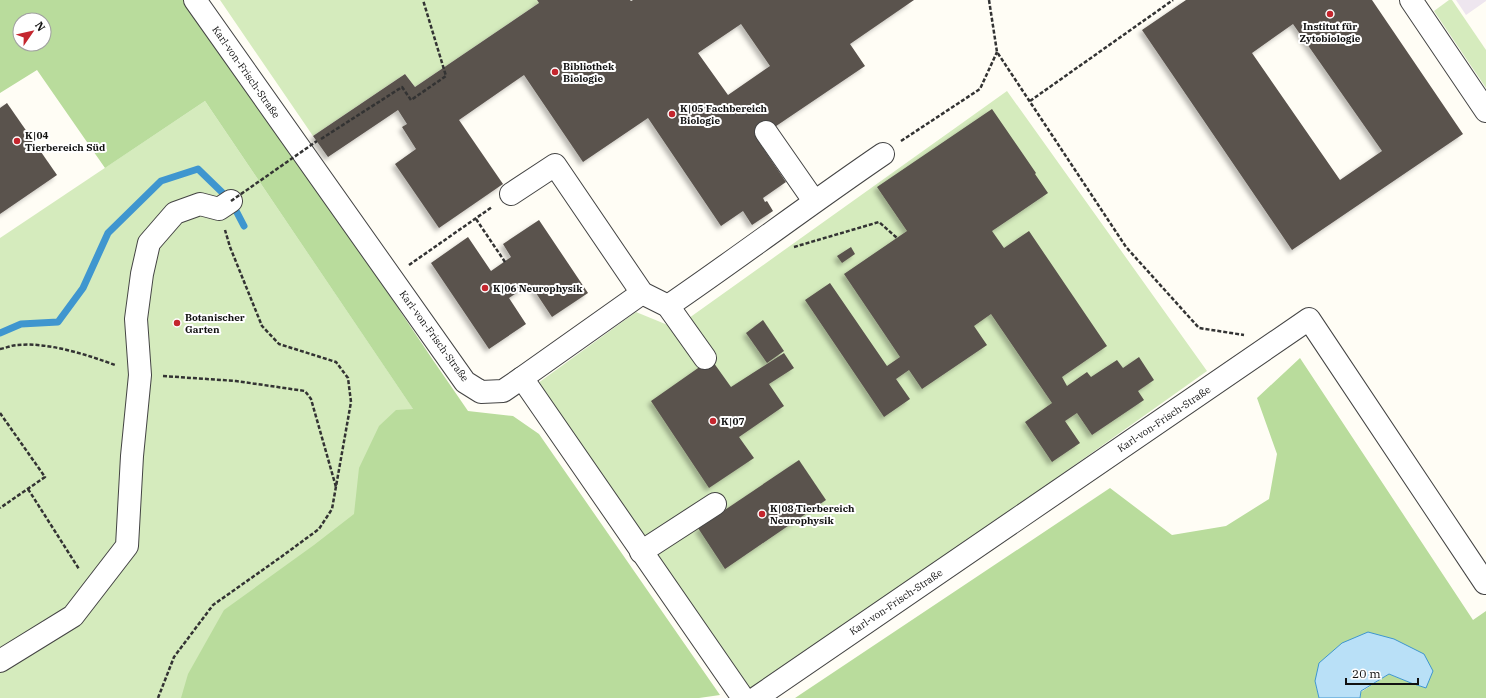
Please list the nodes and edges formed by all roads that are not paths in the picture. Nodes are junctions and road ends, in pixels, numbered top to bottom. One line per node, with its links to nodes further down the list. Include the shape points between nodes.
1 (196, 0): 12 (lane, Karl-von-Frisch-Straße, via 465,382 481,392 504,391)
2 (1411, 0): 3 (lane)
3 (1486, 111)
4 (766, 132): 7 (lane)
5 (883, 154): 7 (lane)
6 (511, 194): 9 (lane, via 555,165)
7 (814, 201): 10 (lane)
8 (225, 205): 16 (lane, via 200,204 175,213 149,243 136,319 140,374 127,546 73,616)
9 (642, 293): 10 (lane); 12 (lane, Karl-von-Frisch-Straße)
10 (668, 306): 11 (lane)
11 (704, 358)
12 (522, 378): 14 (lane)
13 (715, 504): 14 (lane)
14 (642, 552): 17 (lane)
15 (1486, 582): 18 (lane, Karl-von-Frisch-Straße, via 1309,320)
16 (0, 661)
17 (743, 698)
18 (756, 698)

